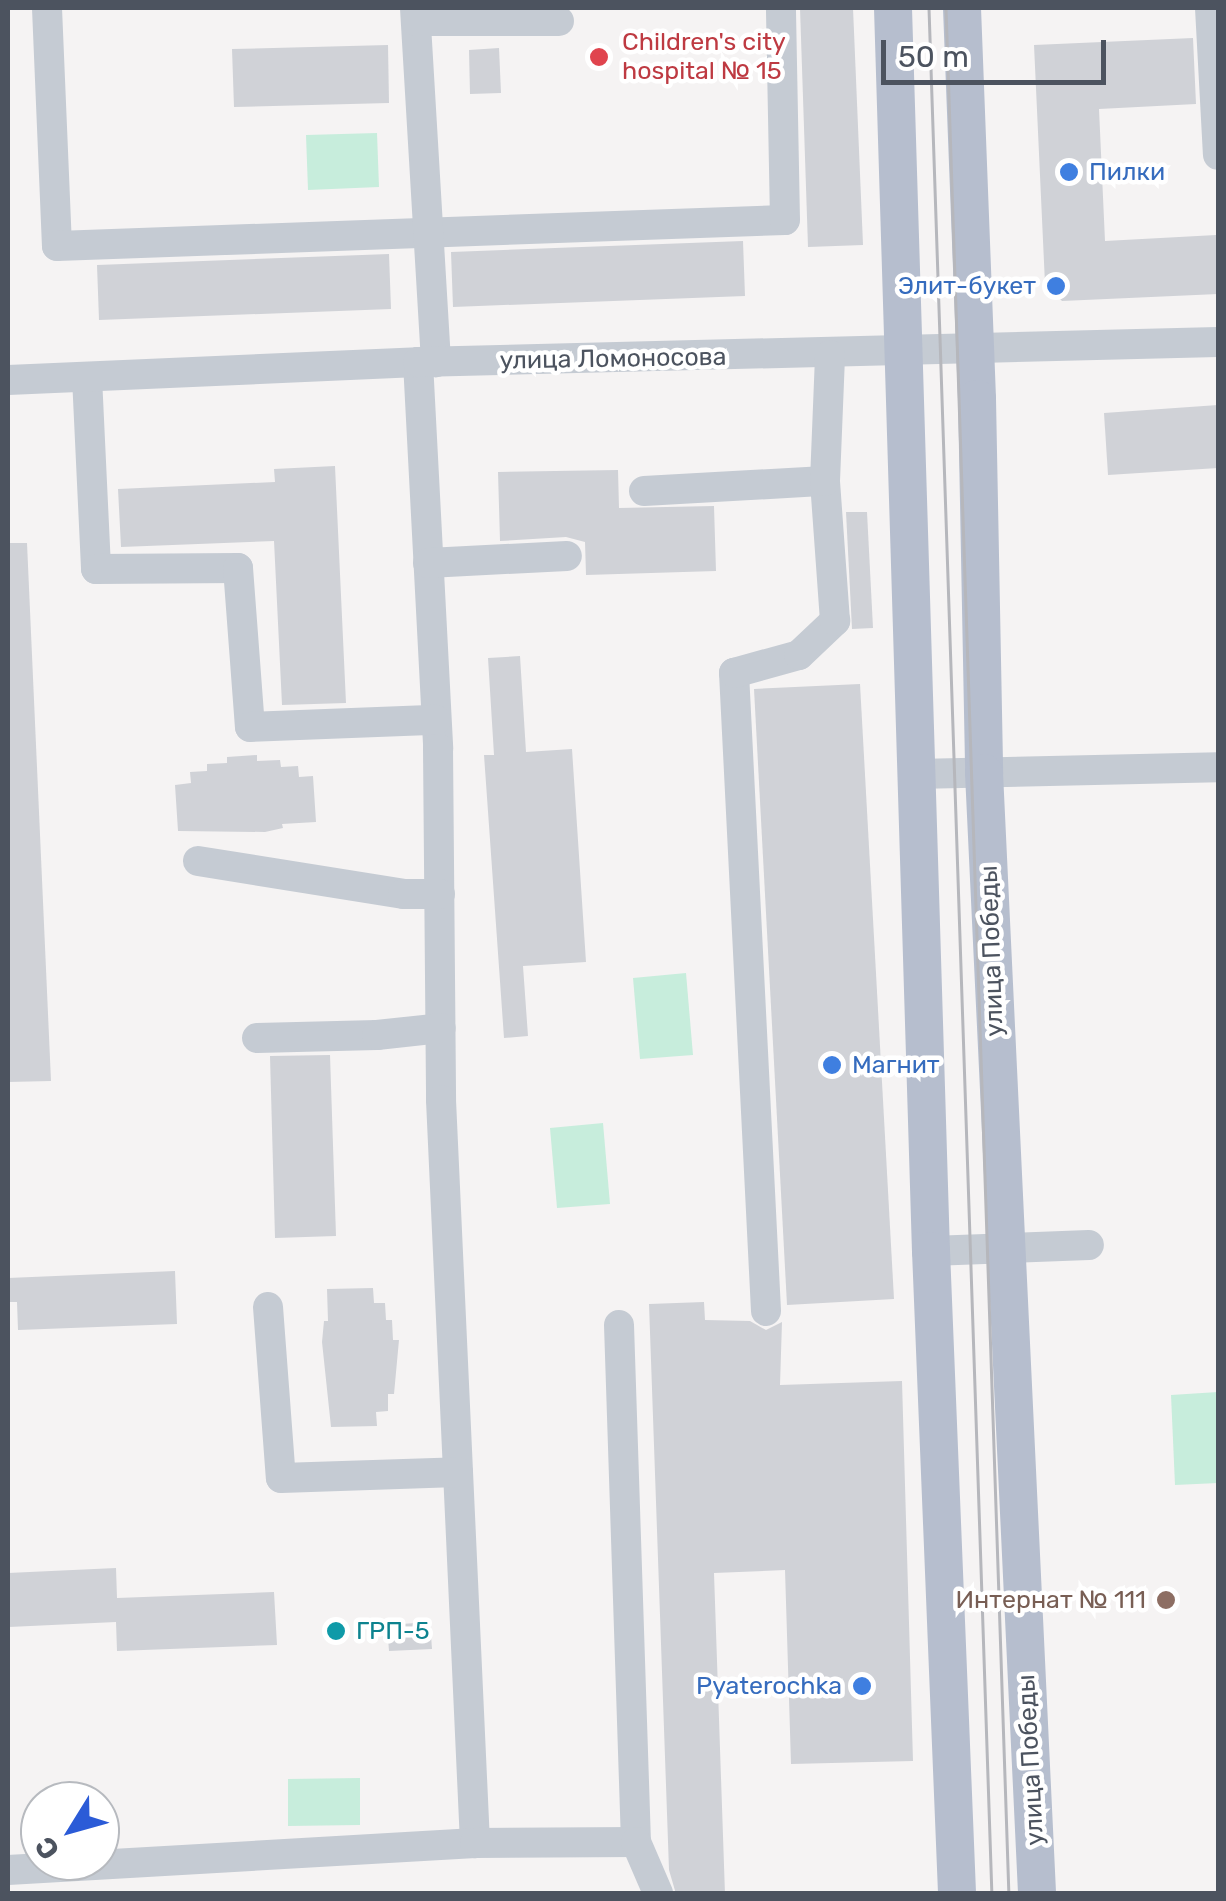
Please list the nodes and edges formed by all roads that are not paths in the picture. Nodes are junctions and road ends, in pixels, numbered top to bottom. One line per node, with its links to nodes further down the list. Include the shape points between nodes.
1 (47, 8): 9 (street, via 57,246)
2 (780, 8): 9 (street, via 785,220)
3 (893, 8): 12 (main road)
4 (962, 8): 11 (main road, улица Победы)
5 (1210, 8): 8 (street)
6 (416, 14): 7 (street); 9 (street)
7 (559, 21)
8 (1218, 155)
9 (428, 232): 14 (street)
10 (1218, 342): 11 (street, улица Ломоносова)
11 (974, 350): 12 (street, улица Ломоносова); 23 (main road, улица Победы)
12 (903, 353): 13 (street, улица Ломоносова); 24 (main road)
13 (830, 355): 14 (street, улица Ломоносова); 17 (street)
14 (426, 362): 15 (street, улица Ломоносова); 20 (street)
15 (87, 377): 16 (street, улица Ломоносова); 21 (street, via 96,569 238,568 250,727)
16 (8, 380)
17 (825, 481): 18 (street); 33 (street, via 836,621 798,655 734,673)
18 (644, 491)
19 (566, 556): 20 (street)
20 (428, 564): 21 (street)
21 (436, 720): 26 (street)
22 (1218, 767): 23 (street)
23 (984, 773): 24 (street); 30 (main road, улица Победы)
24 (916, 774): 31 (main road)
25 (198, 861): 26 (street)
26 (440, 894): 27 (street)
27 (442, 1028): 28 (street); 35 (street)
28 (257, 1038)
29 (1089, 1245): 30 (street)
30 (1004, 1248): 31 (street); 41 (main road, улица Победы)
31 (931, 1251): 40 (main road)
32 (268, 1307): 35 (street, via 282,1478)
33 (766, 1310)
34 (619, 1324): 36 (street)
35 (458, 1472): 37 (street)
36 (636, 1842): 37 (street); 39 (street)
37 (475, 1843): 38 (street)
38 (8, 1870)
39 (658, 1893)
40 (956, 1894)
41 (1038, 1894)

